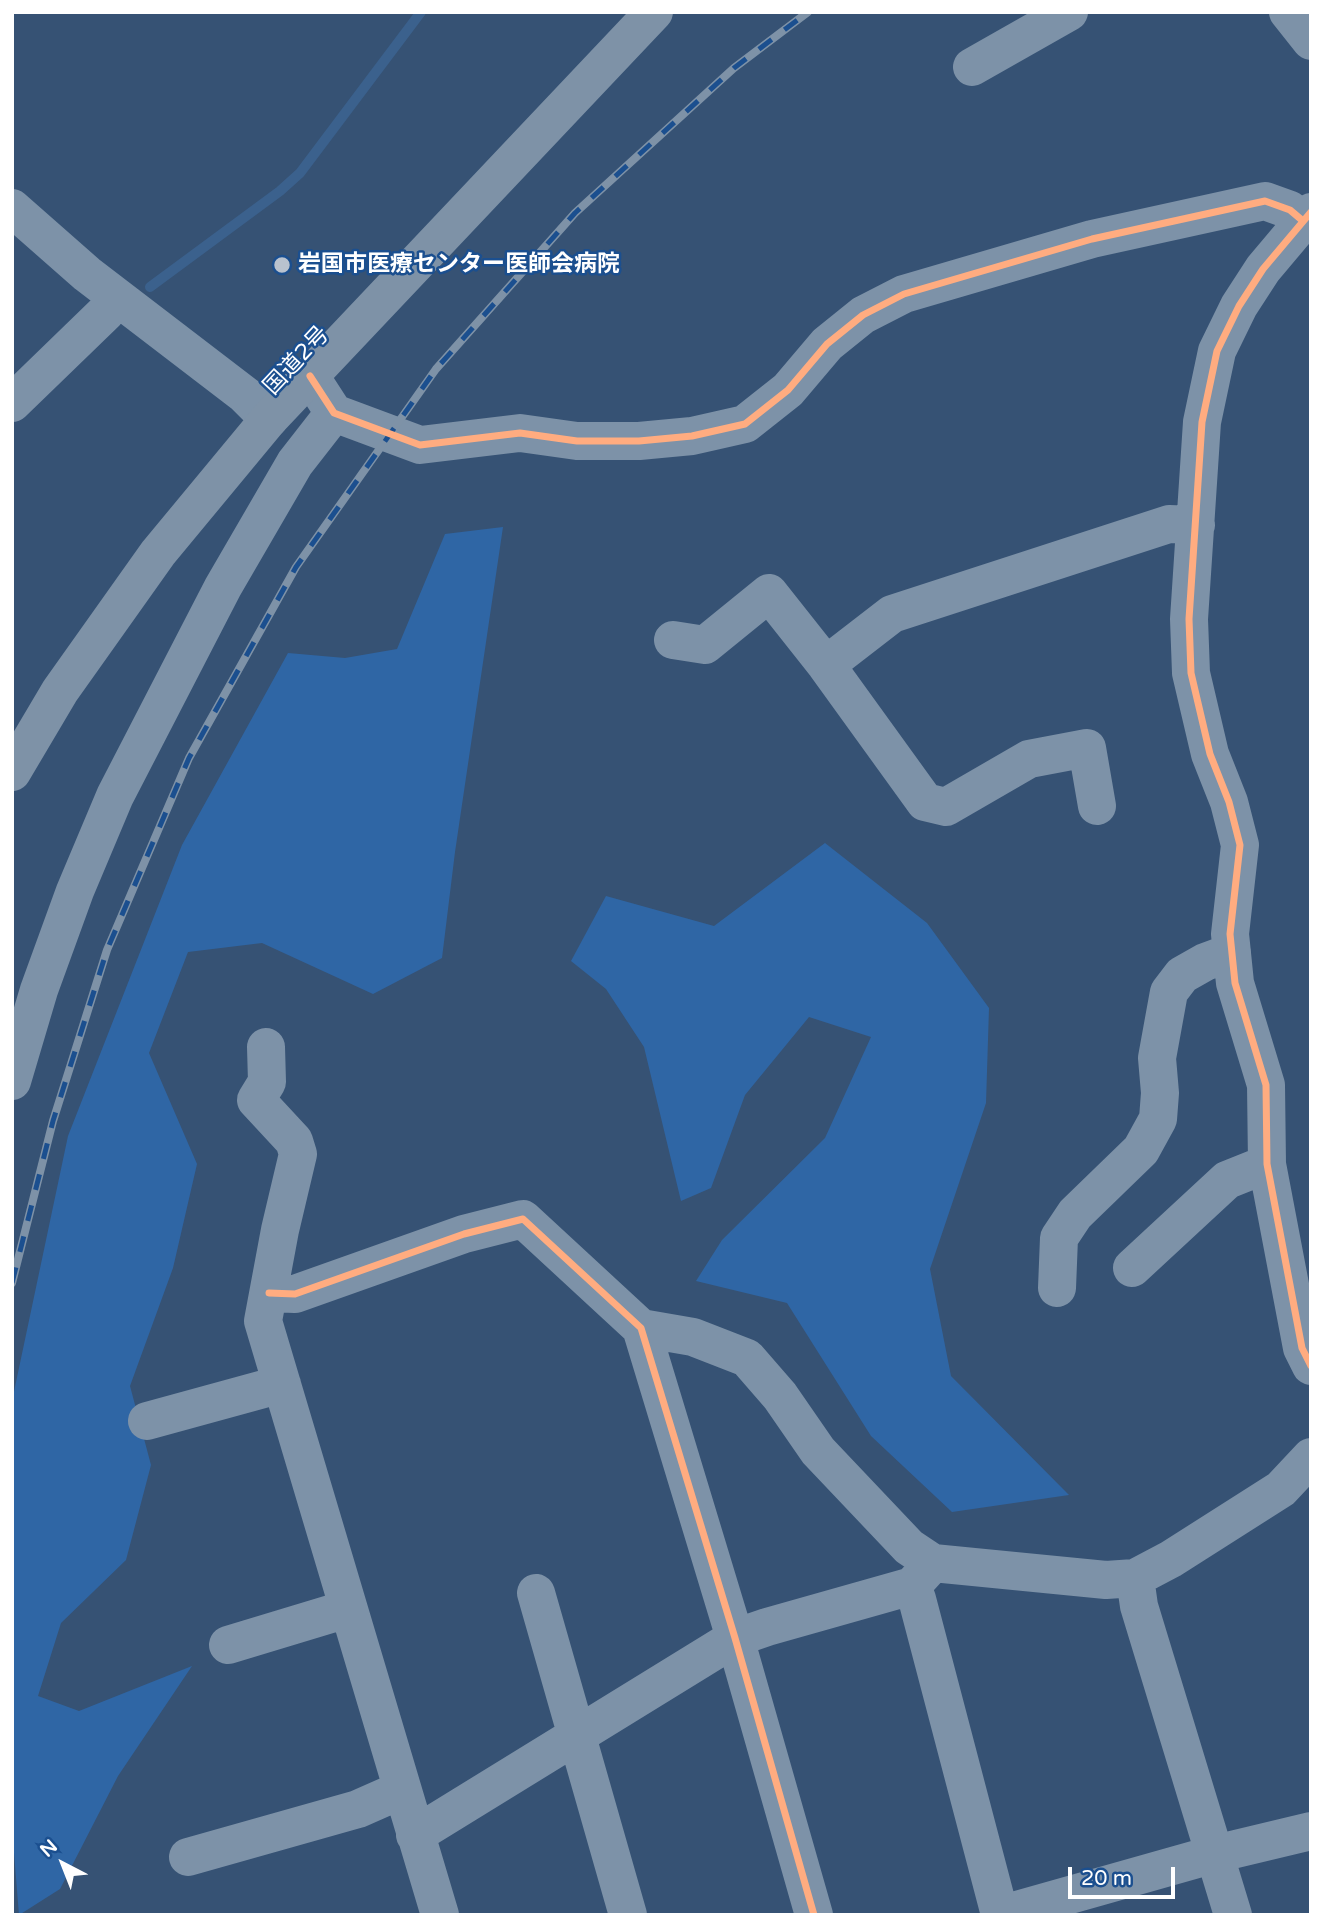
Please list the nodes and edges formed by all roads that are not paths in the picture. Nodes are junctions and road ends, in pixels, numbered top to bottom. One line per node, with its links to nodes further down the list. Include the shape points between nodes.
1 (654, 12): 9 (highway, 国道2号)
2 (1069, 12): 5 (street)
3 (1288, 12): 4 (street)
4 (1311, 41)
5 (972, 67)
6 (12, 208): 8 (street)
7 (1307, 216): 11 (street, via 1265,201 1092,239 904,294 863,315 827,344 788,390 745,424 692,436 577,441 520,433 420,445); 13 (street, via 1263,269 1217,351 1202,422)
8 (118, 298): 10 (street); 12 (street, via 245,395)
9 (310, 376): 11 (street); 12 (highway, 国道2号)
10 (12, 403)
11 (334, 413): 20 (street, via 295,463 223,587 115,796 75,891)
12 (269, 419): 16 (highway, 国道2号, via 158,553 60,691)
13 (1196, 525): 15 (street, via 1169,524 892,614); 18 (street, via 1188,620 1191,673 1210,754 1240,845)
14 (673, 640): 15 (street, via 705,645 769,593)
15 (826, 665): 17 (street, via 925,802 946,807 1029,759 1087,748)
16 (12, 772)
17 (1097, 806)
18 (1232, 952): 21 (street, via 1235,983 1266,1085); 23 (street, via 1182,975 1169,992 1157,1058 1158,1119 1141,1150 1075,1214 1059,1238)
19 (266, 1047): 24 (street, via 267,1083 256,1100 298,1154)
20 (12, 1081)
21 (1267, 1164): 22 (street, via 1227,1180); 26 (street, via 1302,1348)
22 (1132, 1268)
23 (1057, 1288)
24 (269, 1293): 25 (street, via 295,1294 464,1234 523,1219); 27 (street, via 262,1321)
25 (640, 1328): 30 (street, via 693,1337 747,1358 818,1451 909,1547); 34 (street)
26 (1311, 1366)
27 (282, 1384): 28 (street); 33 (street)
28 (147, 1421)
29 (1310, 1460): 31 (street, via 1281,1489)
30 (922, 1574): 31 (street); 34 (street); 45 (street, via 917,1599)
31 (1135, 1578): 40 (street, via 1139,1606)
32 (536, 1593): 36 (street)
33 (348, 1609): 35 (street); 37 (street)
34 (735, 1638): 36 (street); 44 (street)
35 (228, 1645)
36 (575, 1736): 39 (street); 43 (street)
37 (401, 1790): 39 (street); 41 (street, via 358,1809)
38 (1311, 1831): 40 (street)
39 (415, 1835): 42 (street)
40 (1216, 1854): 45 (street); 46 (street)
41 (188, 1857)
42 (440, 1915)
43 (628, 1915)
44 (814, 1915)
45 (1000, 1915)
46 (1233, 1915)

